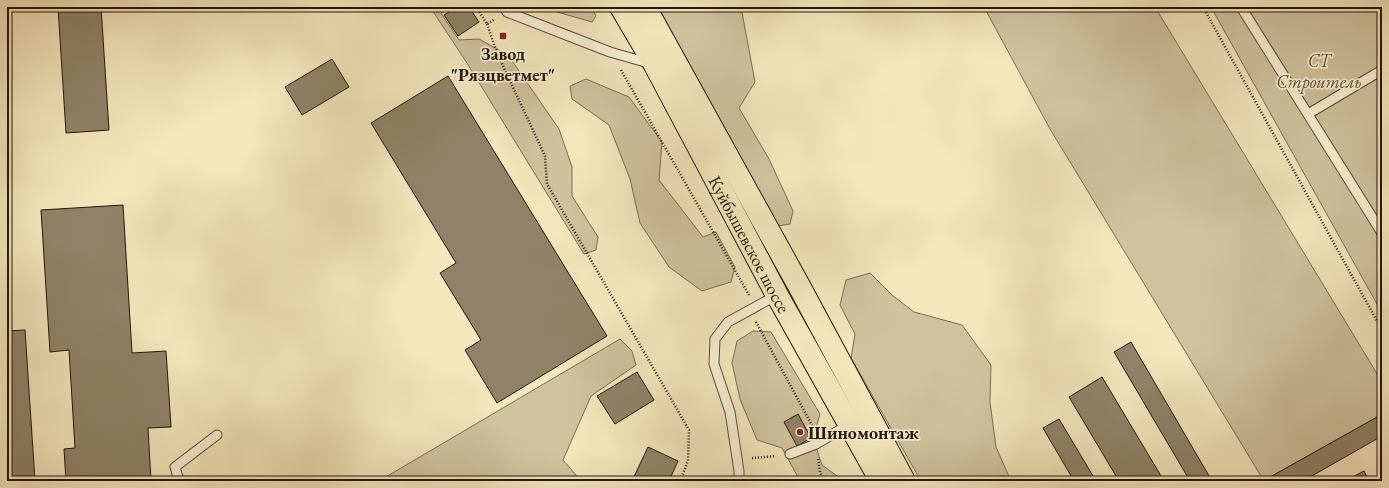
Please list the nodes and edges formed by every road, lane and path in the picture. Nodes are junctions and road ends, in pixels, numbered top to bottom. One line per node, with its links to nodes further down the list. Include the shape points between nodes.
1 (476, 7): 7 (path)
2 (621, 7): 9 (main road, Куйбышевское шоссе)
3 (645, 7): 26 (main road, Куйбышевское шоссе)
4 (1203, 7): 15 (path)
5 (1241, 7): 11 (lane)
6 (506, 10): 7 (path); 8 (lane)
7 (487, 24): 22 (path, via 497,53 545,156 546,184 689,430 688,461)
8 (610, 52): 9 (lane); 14 (path)
9 (655, 65): 13 (main road, Куйбышевское шоссе)
10 (1382, 70): 11 (lane)
11 (1308, 114): 12 (lane)
12 (1382, 233)
13 (777, 295): 14 (lane); 16 (main road, Куйбышевское шоссе)
14 (753, 309): 18 (path, via 817,434); 20 (lane, via 728,322 715,339 714,364 730,412)
15 (1382, 330)
16 (850, 424): 18 (lane); 25 (main road, Куйбышевское шоссе)
17 (217, 435): 21 (lane, via 175,467)
18 (816, 444): 19 (lane); 24 (path, via 820,472)
19 (790, 454): 20 (path)
20 (737, 460): 23 (lane)
21 (179, 481)
22 (680, 481)
23 (739, 481)
24 (824, 481)
25 (881, 481)
26 (904, 481)

